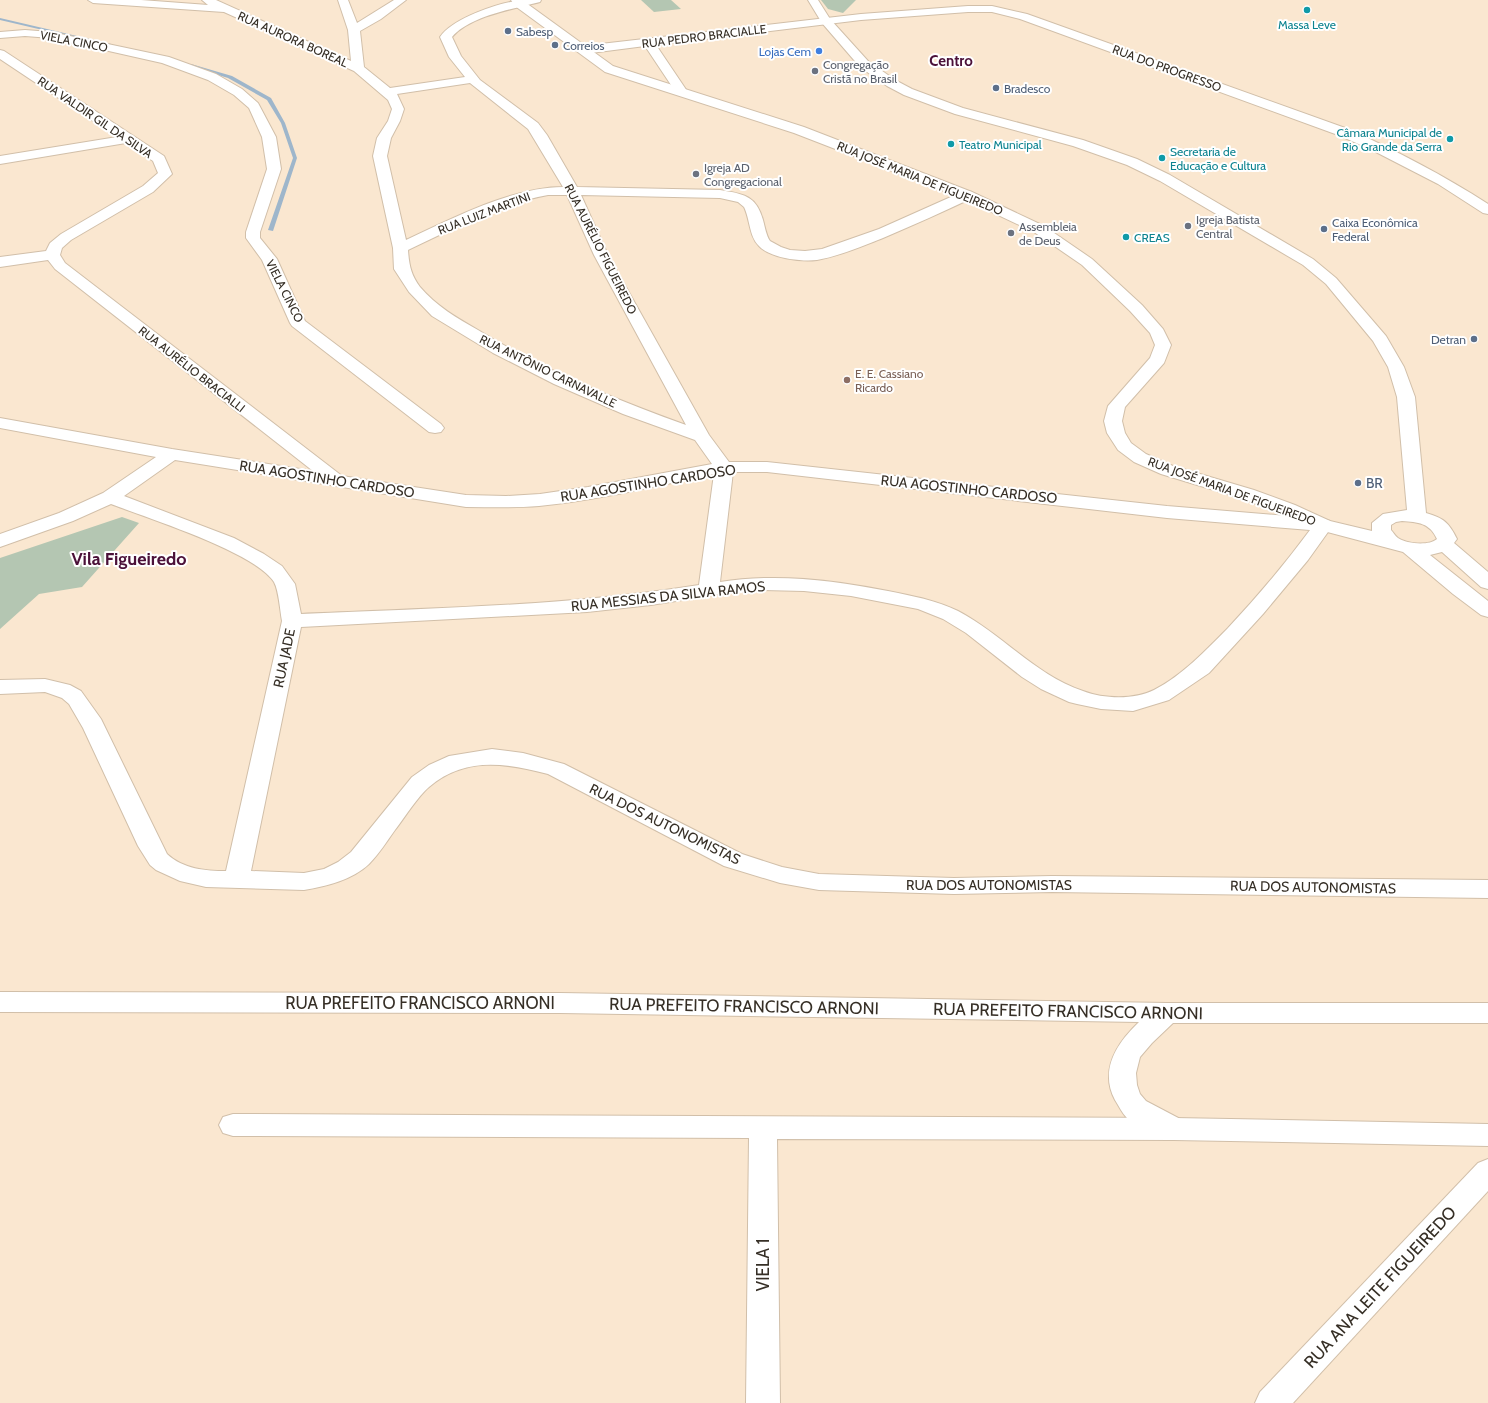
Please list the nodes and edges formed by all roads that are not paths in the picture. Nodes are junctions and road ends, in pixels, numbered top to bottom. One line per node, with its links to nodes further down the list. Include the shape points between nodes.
1 (93, 0): 8 (street)
2 (207, 0): 8 (street, RUA AURORA BOREAL)
3 (343, 0): 10 (street)
4 (401, 0): 10 (street)
5 (536, 0): 7 (street)
6 (813, 0): 9 (street)
7 (517, 2): 13 (street, RUA JOSÉ MARIA DE FIGUEIREDO); 16 (street, RUA AURÉLIO FIGUEIREDO, via 458,24 449,31 446,37 455,57)
8 (229, 10): 15 (street, RUA AURORA BOREAL)
9 (826, 21): 12 (street, RUA PEDRO BRACIALLE); 23 (street, RUA DO PROGRESSO, via 968,9 992,9 1024,16 1344,132 1443,181); 34 (street, via 864,64 908,92 959,111 1078,143 1132,162 1165,178 1308,262 1331,281 1380,339 1396,367 1406,397)
10 (354, 30): 15 (street)
11 (0, 35): 28 (street, VIELA CINCO, via 51,35 165,60 212,76 238,92 254,106 269,137 274,169 252,232 253,238 269,260 298,323)
12 (649, 42): 13 (street, RUA PEDRO BRACIALLE); 17 (street)
13 (583, 50): 17 (street, RUA JOSÉ MARIA DE FIGUEIREDO, via 609,69)
14 (0, 54): 19 (street, RUA VALDIR GIL DA SILVA)
15 (358, 68): 18 (street, RUA ANTÔNIO CARNAVALLE)
16 (473, 79): 18 (street); 21 (street, RUA AURÉLIO FIGUEIREDO, via 533,126)
17 (681, 91): 22 (street, RUA JOSÉ MARIA DE FIGUEIREDO, via 799,130)
18 (388, 92): 24 (street, RUA ANTÔNIO CARNAVALLE, via 394,98 398,109 384,138 380,156)
19 (128, 139): 20 (street); 25 (street, RUA VALDIR GIL DA SILVA, via 159,159 165,174 148,189 66,237 55,246)
20 (0, 160)
21 (572, 191): 22 (street, RUA LUIZ MARTINI, via 720,194 740,198 752,206 759,235 765,245 777,251 804,256 845,248); 24 (street, RUA LUIZ MARTINI, via 548,191 526,195 463,219); 29 (street, RUA AURÉLIO FIGUEIREDO, via 601,255)
22 (967, 195): 36 (street, RUA JOSÉ MARIA DE FIGUEIREDO, via 1039,229 1087,262 1158,332 1163,345 1158,359 1117,406 1113,421 1116,433 1124,446 1140,458 1167,470 1246,494)
23 (1488, 210)
24 (400, 248): 29 (street, RUA ANTÔNIO CARNAVALLE, via 402,269 414,288 438,313 462,329 560,380 629,410)
25 (52, 255): 26 (street); 32 (street, RUA AURÉLIO BRACIALLI, via 60,266 172,355)
26 (0, 262)
27 (0, 423): 30 (street, RUA AGOSTINHO CARDOSO)
28 (435, 428)
29 (701, 436): 31 (street, RUA AURÉLIO FIGUEIREDO)
30 (172, 454): 32 (street, RUA AGOSTINHO CARDOSO); 33 (street)
31 (724, 467): 32 (street, RUA AGOSTINHO CARDOSO, via 588,493 506,502 466,501); 36 (street, RUA AGOSTINHO CARDOSO, via 767,467 1167,512); 42 (street)
32 (336, 480)
33 (110, 497): 37 (street, via 66,517); 44 (street, RUA JADE, via 227,542 275,570 285,584)
34 (1417, 516): 35 (street, via 1400,515); 39 (street, via 1442,527 1447,533)
35 (1386, 519): 36 (street); 38 (street, via 1381,522 1381,532)
36 (1323, 524): 38 (street); 42 (street, RUA MESSIAS DA SILVA RAMOS, via 1301,556 1256,610 1201,668 1161,695 1134,704 1101,702 1077,697 1049,684 973,629 950,615 923,604 852,590 804,585 763,584)
37 (0, 541)
38 (1391, 542): 40 (street)
39 (1444, 544): 40 (street, via 1426,550); 41 (street)
40 (1410, 548): 43 (street)
41 (1488, 583)
42 (709, 589): 44 (street, RUA MESSIAS DA SILVA RAMOS, via 587,606)
43 (1488, 611)
44 (292, 620): 46 (street, RUA JADE)
45 (0, 687): 46 (street, RUA DOS AUTONOMISTAS, via 31,684 71,693 85,711 150,846 160,861 181,872 205,879)
46 (237, 878): 47 (street, RUA DOS AUTONOMISTAS, via 297,883 334,876 348,869 360,858 420,782 437,770 458,761 492,756 523,760 556,769 733,860 780,875 820,882 954,886 1052,884)
47 (1488, 889)
48 (0, 1002): 50 (street, RUA PREFEITO FRANCISCO ARNONI, via 560,1003)
49 (1488, 1012): 50 (street, RUA PREFEITO FRANCISCO ARNONI)
50 (1166, 1013): 53 (street, via 1136,1041 1125,1059 1121,1075 1125,1093 1136,1109)
51 (233, 1125): 52 (street)
52 (764, 1128): 53 (street); 56 (street, VIELA 1)
53 (1174, 1129): 54 (street)
54 (1488, 1135)
55 (1488, 1171): 57 (street, RUA ANA LEITE FIGUEIREDO)
56 (763, 1403)
57 (1272, 1403)

